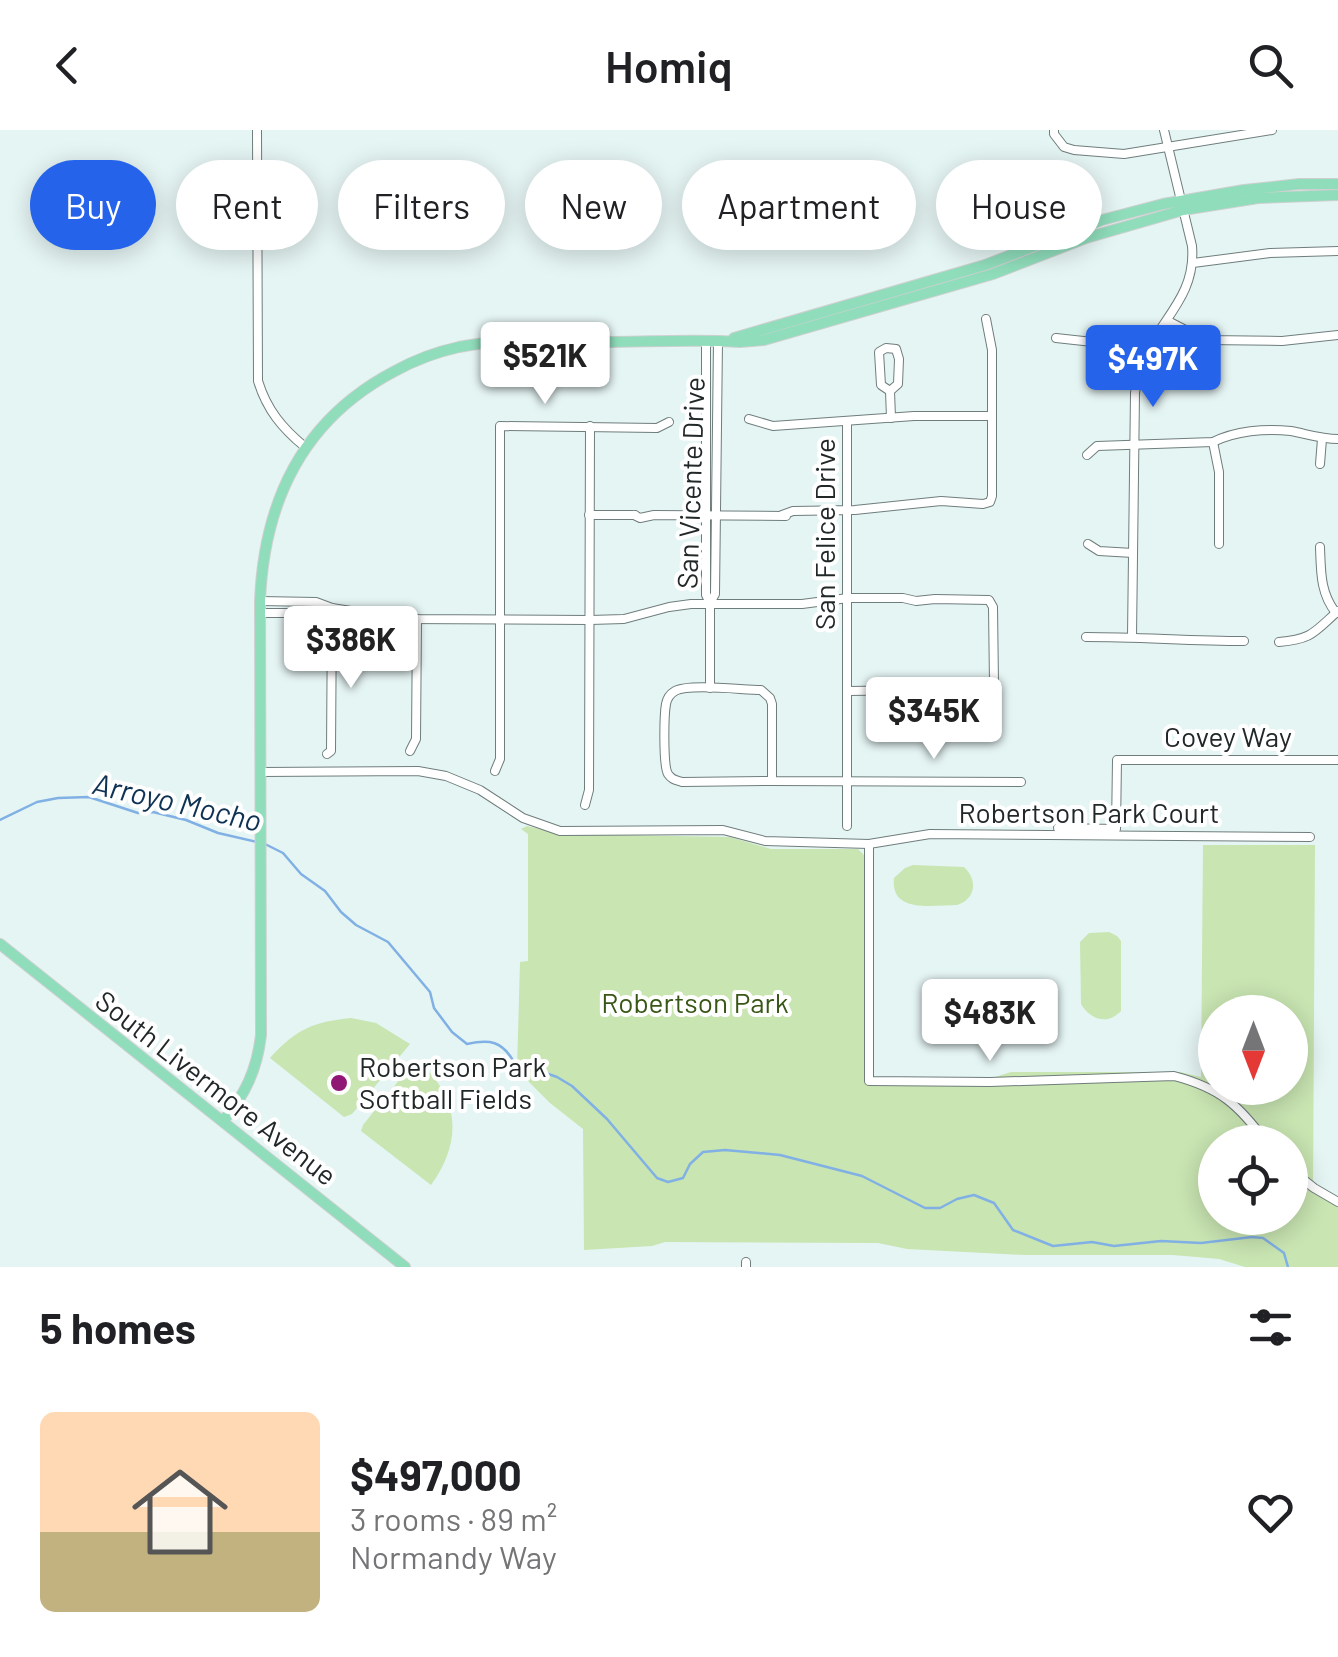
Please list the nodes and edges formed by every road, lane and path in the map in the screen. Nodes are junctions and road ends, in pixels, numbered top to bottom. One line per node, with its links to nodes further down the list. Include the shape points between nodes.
1 (257, 130): 28 (street, via 258,381 268,409)
2 (1054, 130): 5 (street, via 1074,150 1124,154)
3 (1164, 130): 5 (street)
4 (1272, 130): 5 (street)
5 (1168, 147): 8 (street)
6 (1338, 184): 8 (main road, via 1244,190)
7 (1338, 195): 8 (main road)
8 (1182, 206): 10 (street); 15 (main road, via 1163,204 1102,220 985,266)
9 (1338, 251): 10 (street)
10 (1193, 263): 12 (street)
11 (986, 320): 18 (street)
12 (1168, 321): 13 (street, via 1204,340); 16 (street)
13 (1338, 336)
14 (1056, 338): 16 (street, via 1111,344)
15 (716, 341): 28 (main road, via 508,342 431,354 352,397); 33 (street, San Vicente Drive)
16 (1144, 356): 27 (street)
17 (890, 391): 17 (street, via 898,384 898,352 882,349 880,386); 19 (street)
18 (992, 416): 19 (street); 31 (street, via 990,502)
19 (892, 418): 22 (street)
20 (749, 419): 22 (street, via 773,426)
21 (669, 422): 23 (street, via 657,428)
22 (848, 422): 31 (street, San Felice Drive)
23 (590, 426): 32 (street); 44 (street, via 500,426)
24 (1322, 439): 25 (street); 26 (street, via 1260,431); 30 (street)
25 (1338, 439)
26 (1213, 442): 27 (street); 35 (street)
27 (1133, 446): 29 (street, via 1097,446); 37 (street)
28 (305, 448): 40 (main road, via 267,536)
29 (1087, 455)
30 (1320, 464)
31 (847, 510): 33 (street); 38 (street, San Felice Drive)
32 (590, 515): 33 (street); 45 (street)
33 (710, 515): 39 (street, San Vicente Drive)
34 (1088, 544): 37 (street)
35 (1220, 544)
36 (1320, 547): 42 (street, via 1326,600)
37 (1133, 553): 47 (street)
38 (848, 598): 39 (street); 51 (street, San Felice Drive); 51 (street, via 987,600 993,607 994,684 986,691)
39 (710, 604): 45 (street); 50 (street, San Vicente Drive)
40 (260, 607): 41 (street, via 316,602); 55 (main road)
41 (332, 608): 43 (street); 53 (street)
42 (1337, 612): 49 (street, via 1310,637)
43 (417, 619): 44 (street); 52 (street, via 416,739)
44 (500, 619): 45 (street); 56 (street)
45 (590, 620): 60 (street)
46 (1086, 637): 47 (street)
47 (1132, 637): 48 (street)
48 (1244, 641)
49 (1279, 642)
50 (710, 688): 57 (street, via 761,690 770,698); 57 (street, via 676,690 668,697 669,776 682,782)
51 (848, 690): 58 (street, San Felice Drive)
52 (410, 751)
53 (327, 754)
54 (1338, 760): 62 (street, Covey Way, via 1117,760 1116,829)
55 (261, 772): 64 (street, Robertson Park Court, via 418,770 480,790 523,818 560,831 723,830 765,841); 66 (main road, via 259,1057)
56 (495, 772)
57 (772, 781): 58 (street)
58 (847, 781): 59 (street); 61 (street, San Felice Drive)
59 (1021, 782)
60 (585, 805)
61 (847, 826)
62 (1058, 828)
63 (1310, 836): 64 (street, Robertson Park Court, via 930,834)
64 (869, 844): 67 (street, via 870,1080 1174,1076 1224,1096)
65 (0, 944): 66 (main road, South Livermore Avenue)
66 (224, 1121): 70 (main road, South Livermore Avenue)
67 (1253, 1125)
68 (1308, 1183): 69 (street)
69 (1338, 1202)
70 (404, 1267)

